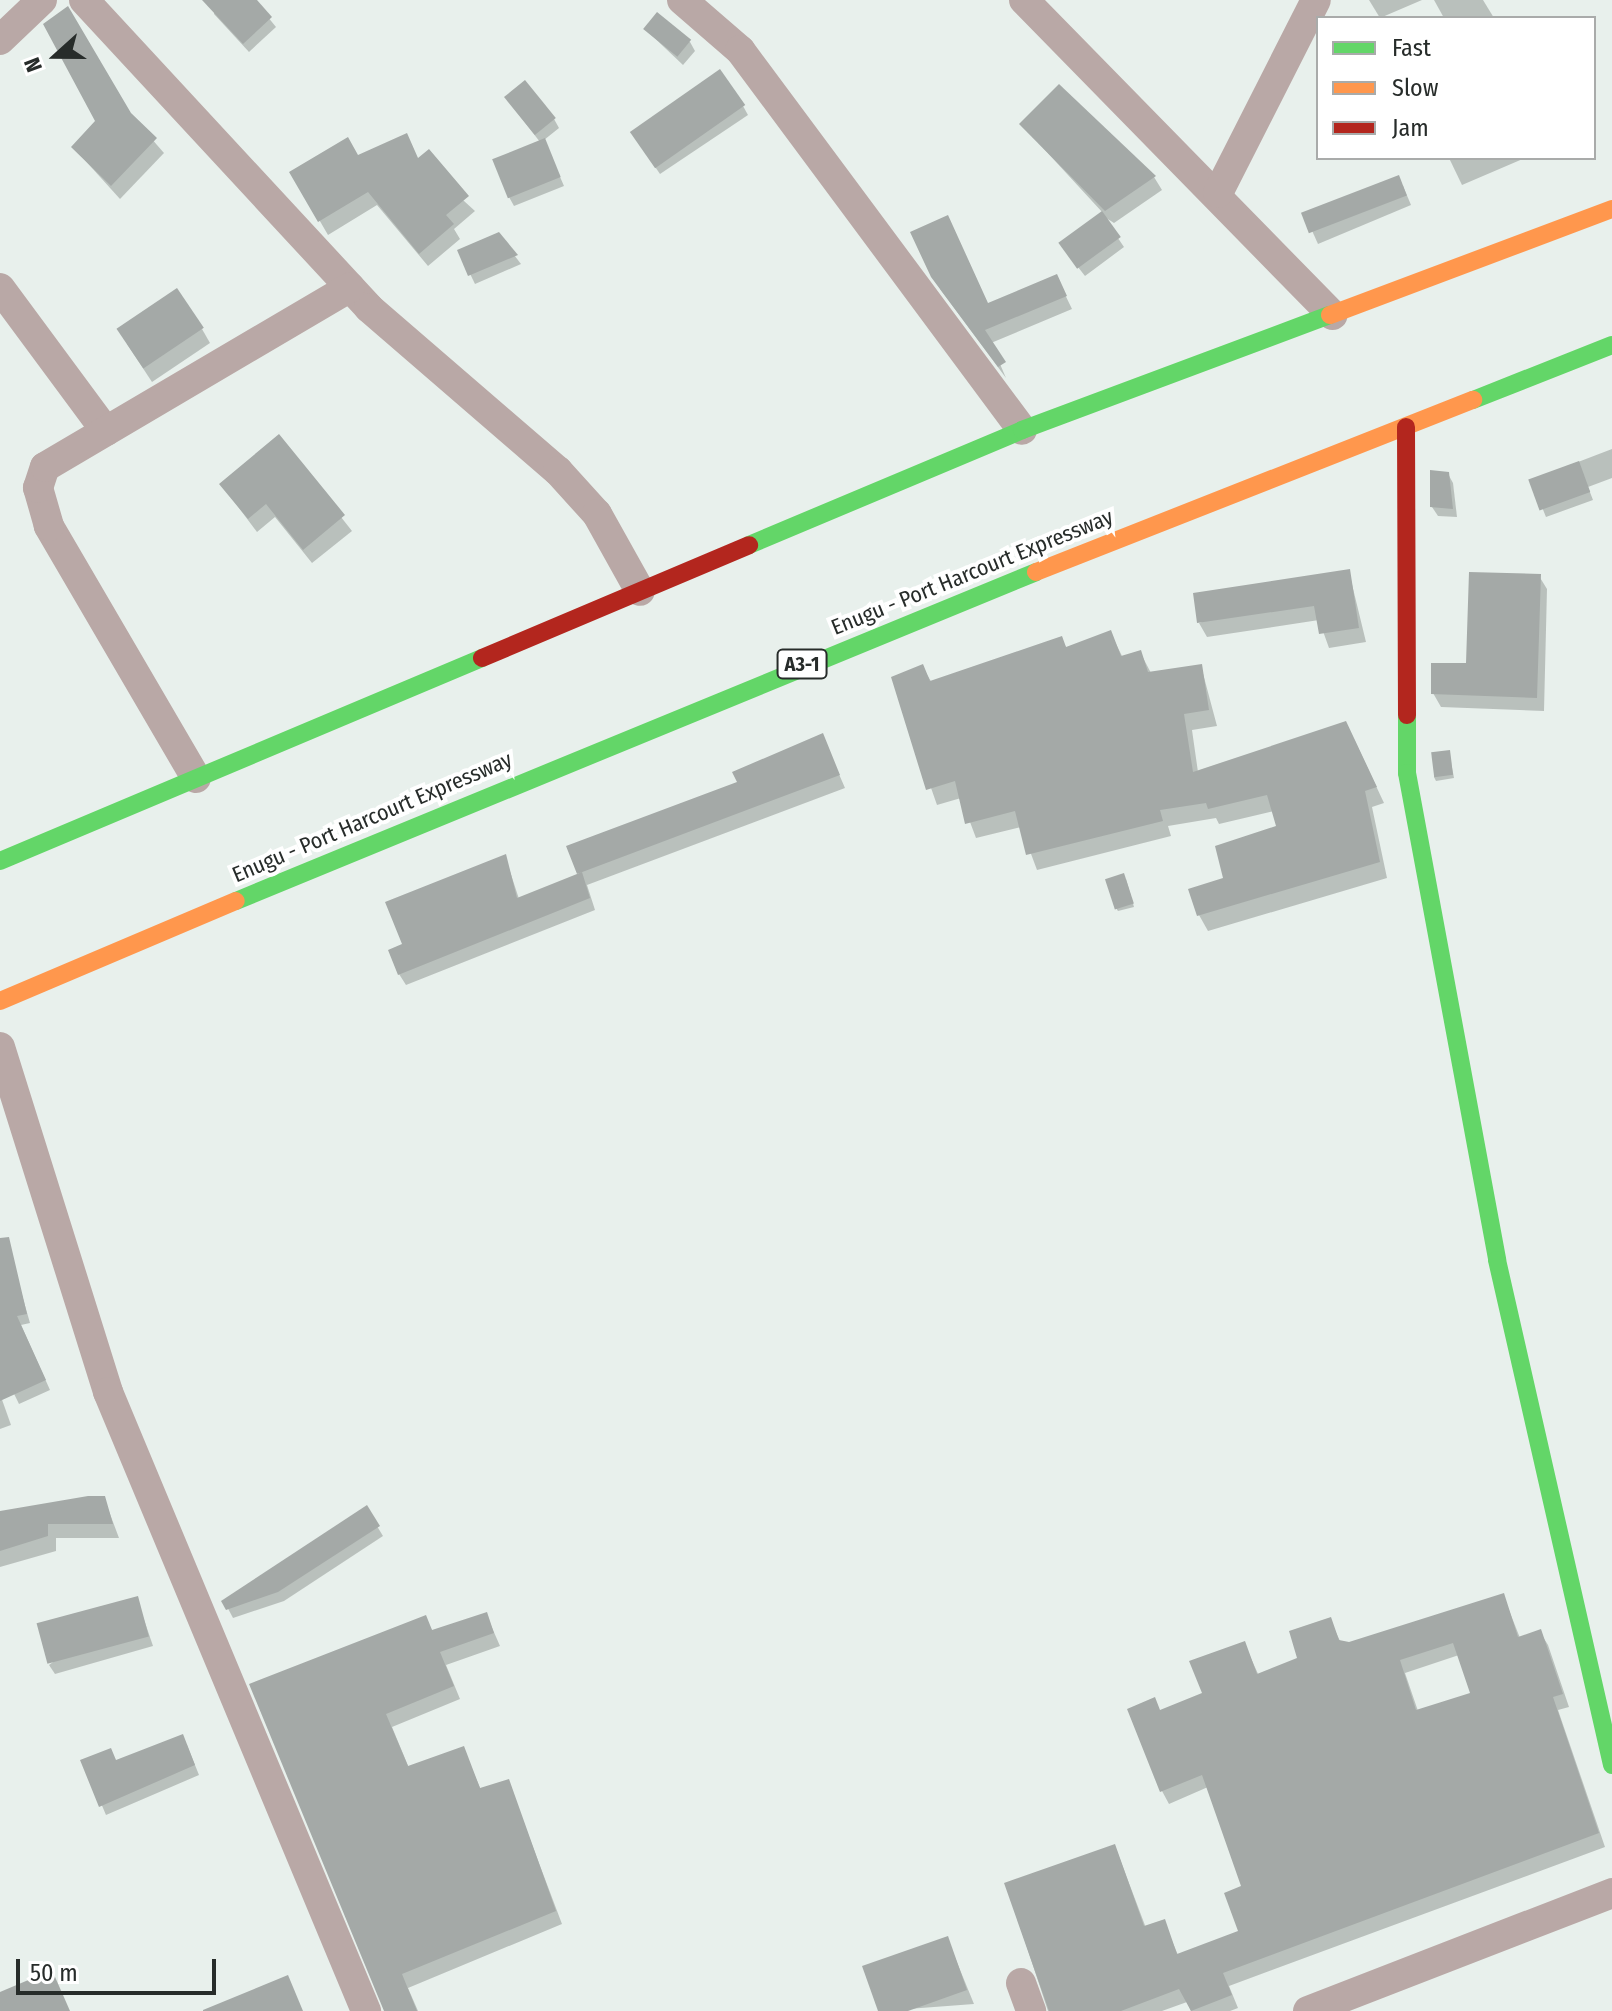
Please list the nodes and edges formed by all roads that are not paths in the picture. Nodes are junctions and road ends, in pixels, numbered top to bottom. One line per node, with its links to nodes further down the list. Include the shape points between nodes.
1 (42, 0): 6 (street)
2 (84, 0): 9 (street)
3 (682, 0): 14 (street, via 740,50)
4 (1024, 0): 7 (street)
5 (1316, 0): 7 (street)
6 (0, 40)
7 (1218, 193): 11 (street)
8 (1612, 209): 11 (main road)
9 (350, 287): 15 (street); 16 (street, via 558,471 597,514)
10 (0, 288): 15 (street)
11 (1332, 315): 14 (main road)
12 (1612, 345): 13 (main road, Enugu - Port Harcourt Expressway / A3-1)
13 (1406, 427): 19 (main road, Enugu - Port Harcourt Expressway / A3-1, via 702,704); 21 (main road, via 1407,773 1497,1260)
14 (1022, 430): 16 (main road)
15 (106, 431): 17 (street, via 45,467 42,510)
16 (640, 591): 17 (main road)
17 (196, 778): 18 (main road)
18 (0, 861)
19 (0, 1001)
20 (0, 1047): 23 (street, via 108,1392)
21 (1612, 1765)
22 (1612, 1893): 24 (street)
23 (366, 2011)
24 (1308, 2011)

